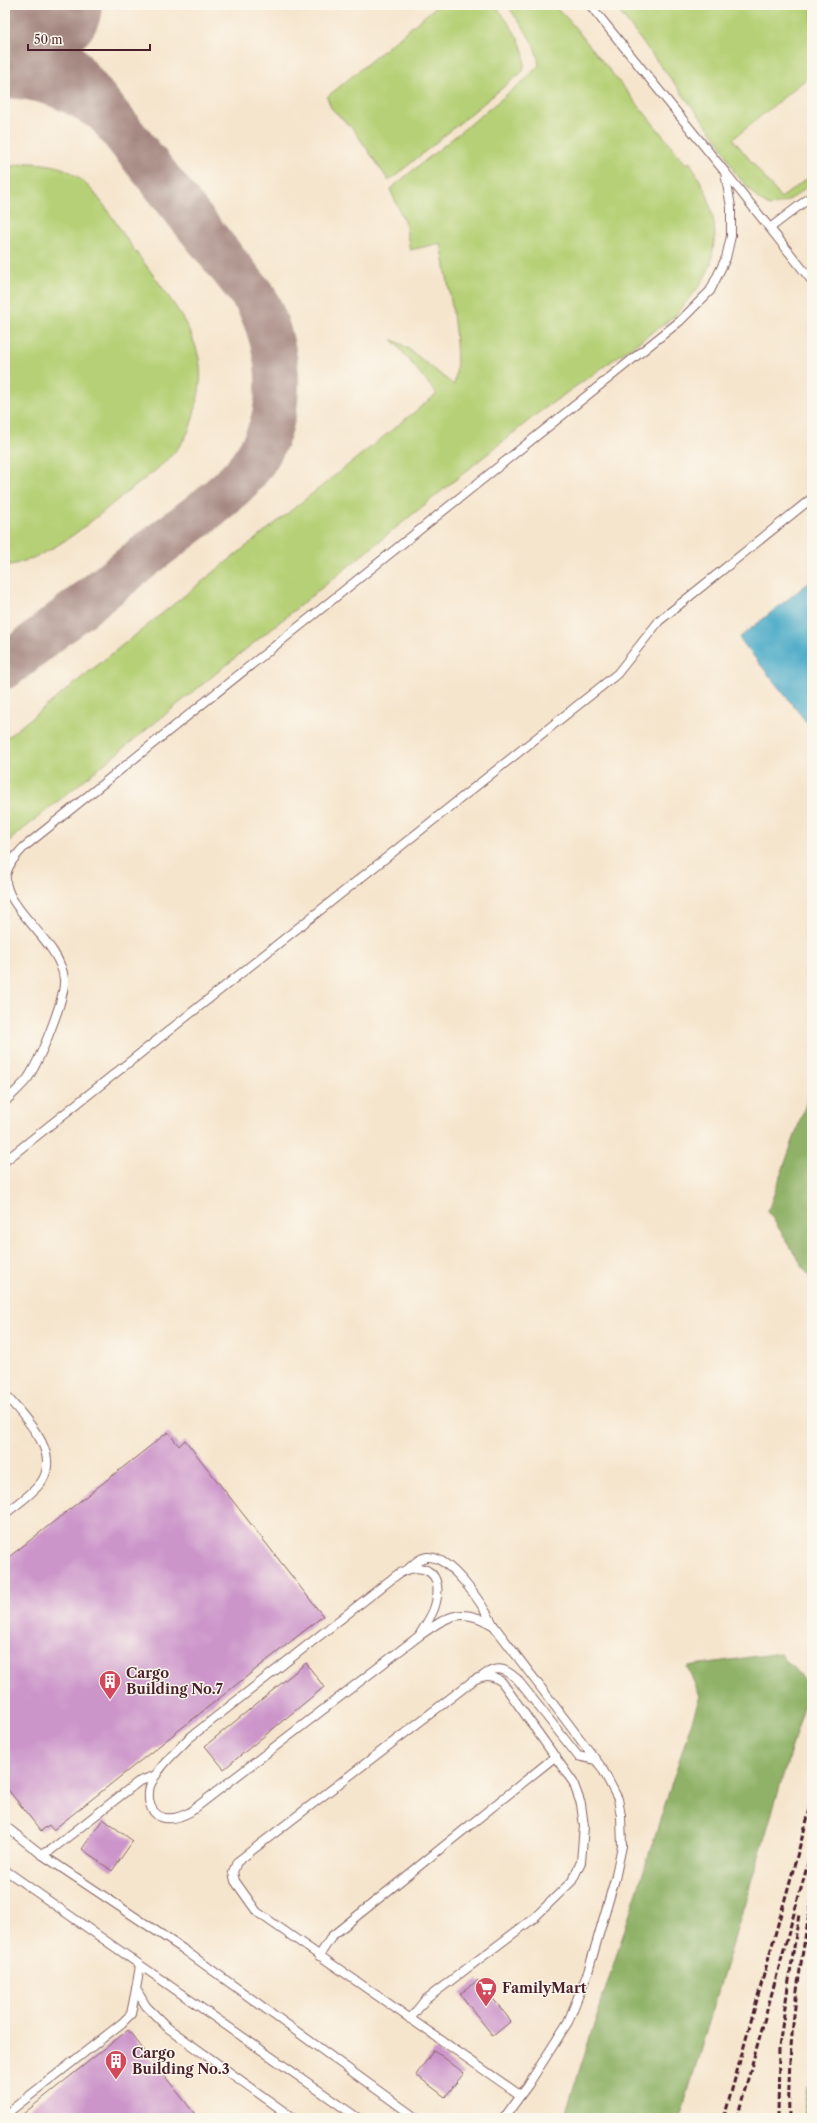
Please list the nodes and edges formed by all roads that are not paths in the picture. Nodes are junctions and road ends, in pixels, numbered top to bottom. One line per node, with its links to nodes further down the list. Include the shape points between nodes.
1 (590, 5): 2 (lane)
2 (725, 172): 4 (lane); 7 (lane, via 731,207 731,236 726,258 710,291 680,321 24,847 12,861 6,875 8,891 49,943 58,958 64,979 61,1000 39,1057 28,1078)
3 (812, 196): 4 (lane)
4 (770, 228): 5 (lane)
5 (812, 281)
6 (812, 498): 8 (lane, via 659,622 617,674)
7 (5, 1102)
8 (5, 1161)
9 (5, 1394): 10 (lane, via 40,1439 46,1453 47,1467 42,1481)
10 (5, 1514)
11 (408, 1569): 12 (lane, via 421,1558 429,1557 445,1562 486,1610); 13 (lane, via 419,1567 429,1571 435,1578 437,1590 436,1602); 17 (lane, via 398,1574 188,1738)
12 (494, 1626): 13 (lane, via 484,1620 460,1613 446,1618); 16 (lane)
13 (419, 1636): 17 (lane, via 180,1818 171,1820 154,1813 149,1796 150,1786)
14 (484, 1675): 15 (lane, via 502,1682); 16 (lane, via 492,1669 509,1672 578,1756); 21 (lane, via 474,1680 237,1862 233,1872 235,1881 257,1912)
15 (556, 1756): 21 (lane, via 332,1936); 24 (lane, via 573,1782 581,1804 584,1826 581,1862 572,1881 534,1918 424,2000)
16 (596, 1760): 25 (lane, via 618,1799 621,1816 622,1846 615,1879 588,1972 568,2022)
17 (156, 1775): 19 (lane, via 138,1782 51,1850)
18 (5, 1826): 19 (lane)
19 (41, 1854): 29 (lane, via 183,1949)
20 (5, 1870): 22 (lane)
21 (319, 1956): 24 (lane)
22 (140, 1966): 23 (lane); 28 (lane)
23 (136, 1989): 26 (lane, via 131,2014 122,2023); 27 (lane, via 146,2006 168,2028)
24 (410, 2019): 25 (lane)
25 (520, 2095): 30 (lane)
26 (5, 2115)
27 (293, 2118)
28 (358, 2118)
29 (416, 2118)
30 (504, 2118)

